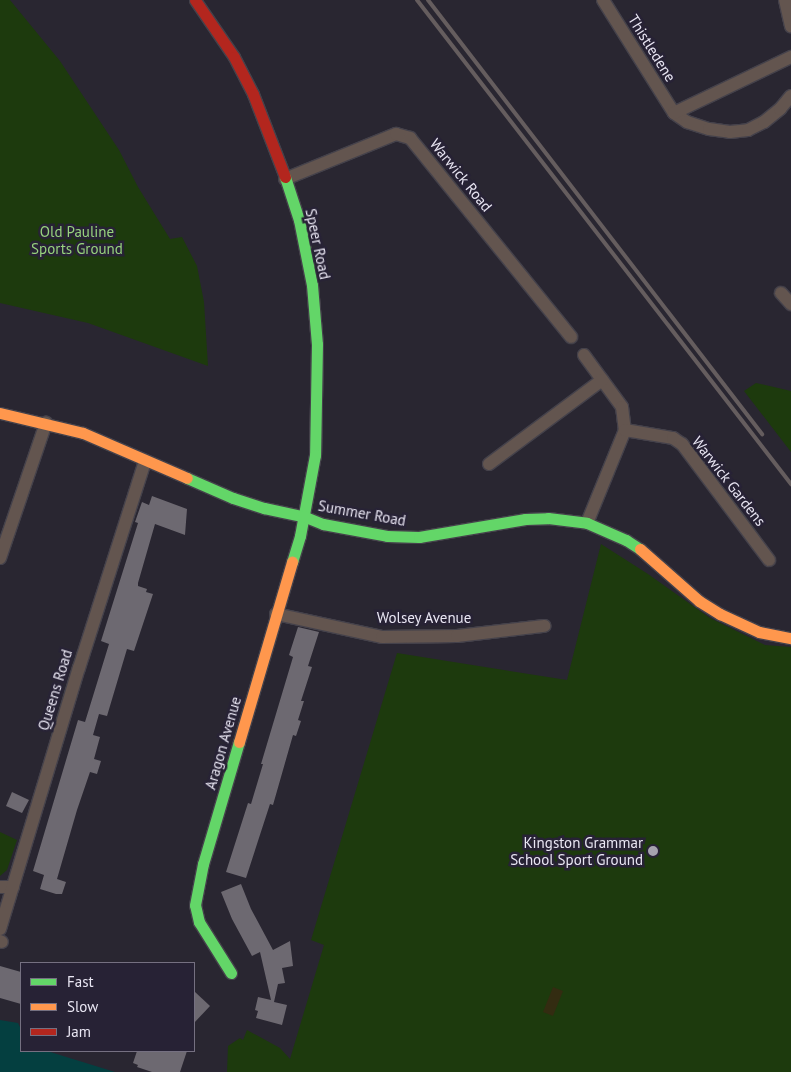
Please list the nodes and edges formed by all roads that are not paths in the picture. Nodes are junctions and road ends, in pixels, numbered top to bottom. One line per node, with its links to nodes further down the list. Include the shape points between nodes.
1 (195, 0): 8 (street, Speer Road, via 234,57 253,94)
2 (603, 0): 7 (street, Thistledene)
3 (785, 0): 4 (street)
4 (791, 26)
5 (791, 57): 7 (street)
6 (791, 96): 7 (street, Thistledene, via 764,122 748,130 709,129 687,122)
7 (674, 112)
8 (285, 179): 11 (street, Warwick Road, via 396,134 410,138); 19 (street, Speer Road, via 299,220 312,285 316,344 315,455)
9 (781, 293): 10 (street)
10 (791, 304)
11 (571, 337)
12 (584, 355): 13 (street)
13 (602, 380): 16 (street, via 622,407); 18 (street)
14 (0, 413): 15 (street, Summer Road)
15 (46, 423): 17 (street, Summer Road, via 83,433); 21 (street)
16 (625, 430): 20 (street); 22 (street, Warwick Gardens, via 674,438 682,444)
17 (146, 461): 19 (street, Summer Road, via 232,498); 26 (street, Queens Road)
18 (489, 464)
19 (303, 516): 20 (street, Summer Road, via 322,524 387,536 419,537 526,519); 23 (street, Aragon Avenue)
20 (587, 523): 25 (street, Summer Road, via 626,540 648,555 720,614 760,632)
21 (0, 558)
22 (769, 560)
23 (276, 614): 24 (street, Wolsey Avenue, via 382,637 458,636); 28 (street, Aragon Avenue, via 203,864 195,905 199,922)
24 (544, 626)
25 (791, 638)
26 (6, 887): 27 (street, Queens Road)
27 (0, 929)
28 (231, 973)

